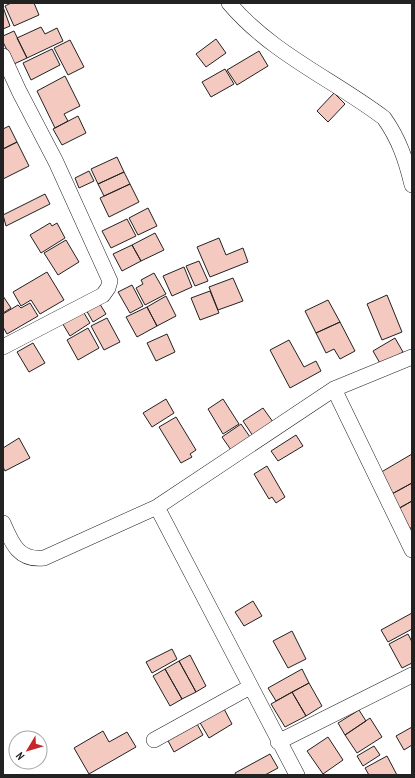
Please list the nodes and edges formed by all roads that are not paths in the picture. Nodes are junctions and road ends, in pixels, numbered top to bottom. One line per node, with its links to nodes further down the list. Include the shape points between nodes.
1 (229, 3): 3 (street, via 266,38 384,118 394,131 403,151)
2 (3, 56): 4 (street, via 56,162 110,281 103,295)
3 (412, 184)
4 (3, 347)
5 (412, 357): 6 (street)
6 (334, 389): 7 (street); 9 (street)
7 (157, 507): 8 (street, via 44,558 33,559 16,549); 11 (street)
8 (3, 523)
9 (412, 550)
10 (412, 676): 13 (street)
11 (250, 687): 12 (street); 13 (street)
12 (154, 740)
13 (278, 742): 14 (street)
14 (297, 775)

